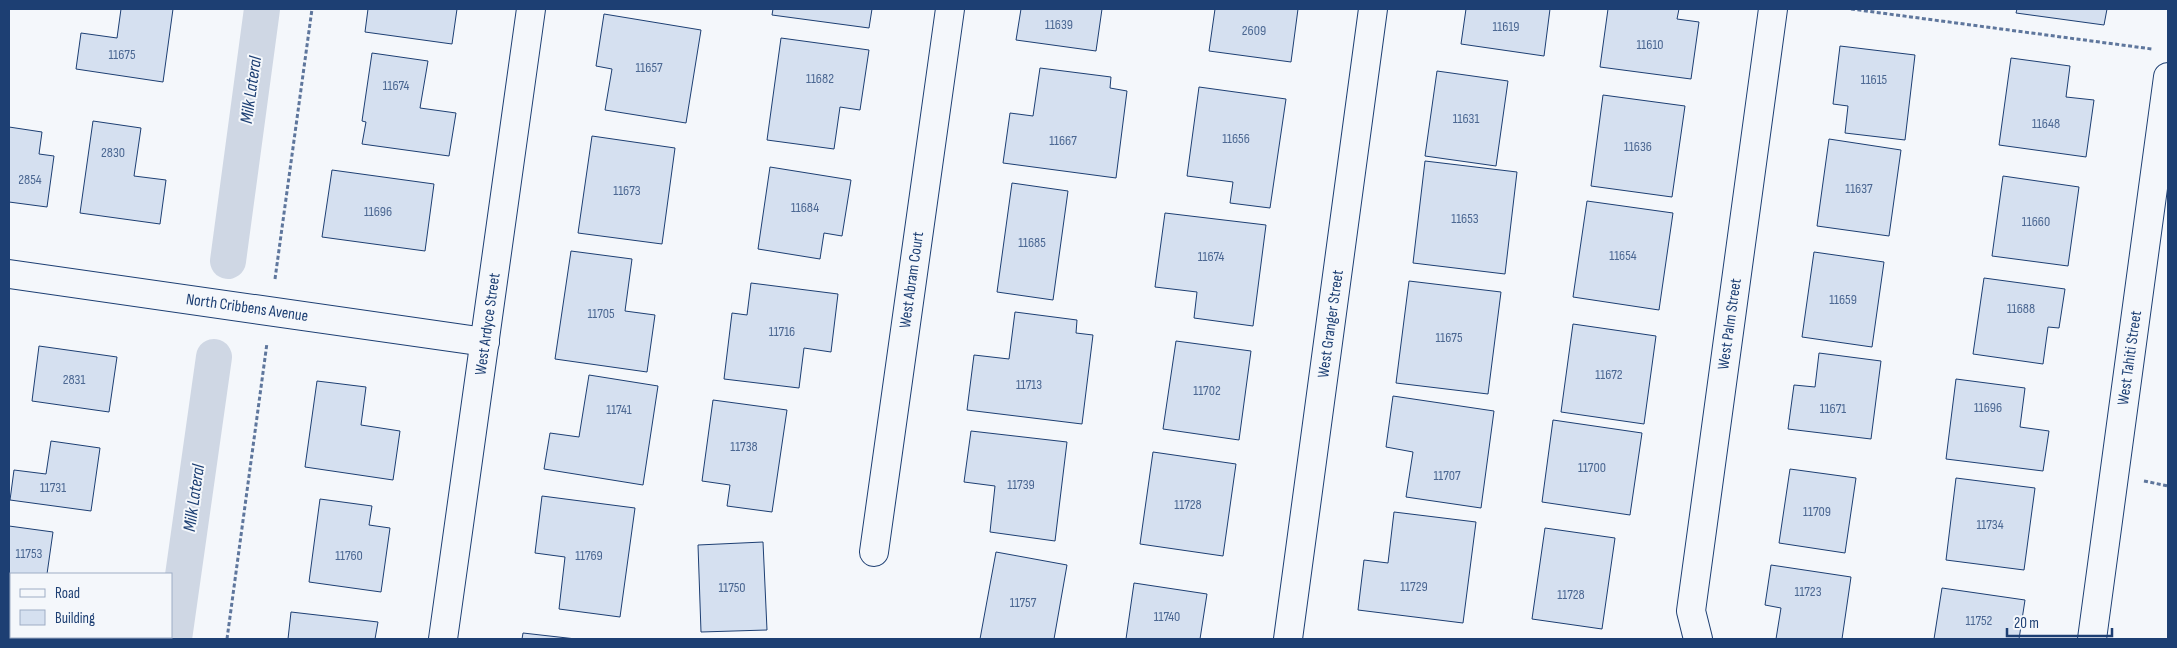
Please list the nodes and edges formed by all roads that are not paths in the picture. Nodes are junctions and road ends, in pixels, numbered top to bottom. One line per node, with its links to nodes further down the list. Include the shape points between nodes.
1 (531, 9): 7 (street, West Ardyce Street)
2 (950, 9): 8 (street, West Abram Court)
3 (1374, 9): 10 (street, West Granger Street)
4 (1773, 9): 11 (street, West Palm Street, via 1691,611)
5 (2168, 77): 12 (street, West Tahiti Street)
6 (9, 274): 7 (street, North Cribbens Avenue)
7 (485, 342): 9 (street, West Ardyce Street)
8 (874, 552)
9 (443, 639)
10 (1288, 639)
11 (1698, 639)
12 (2092, 639)

